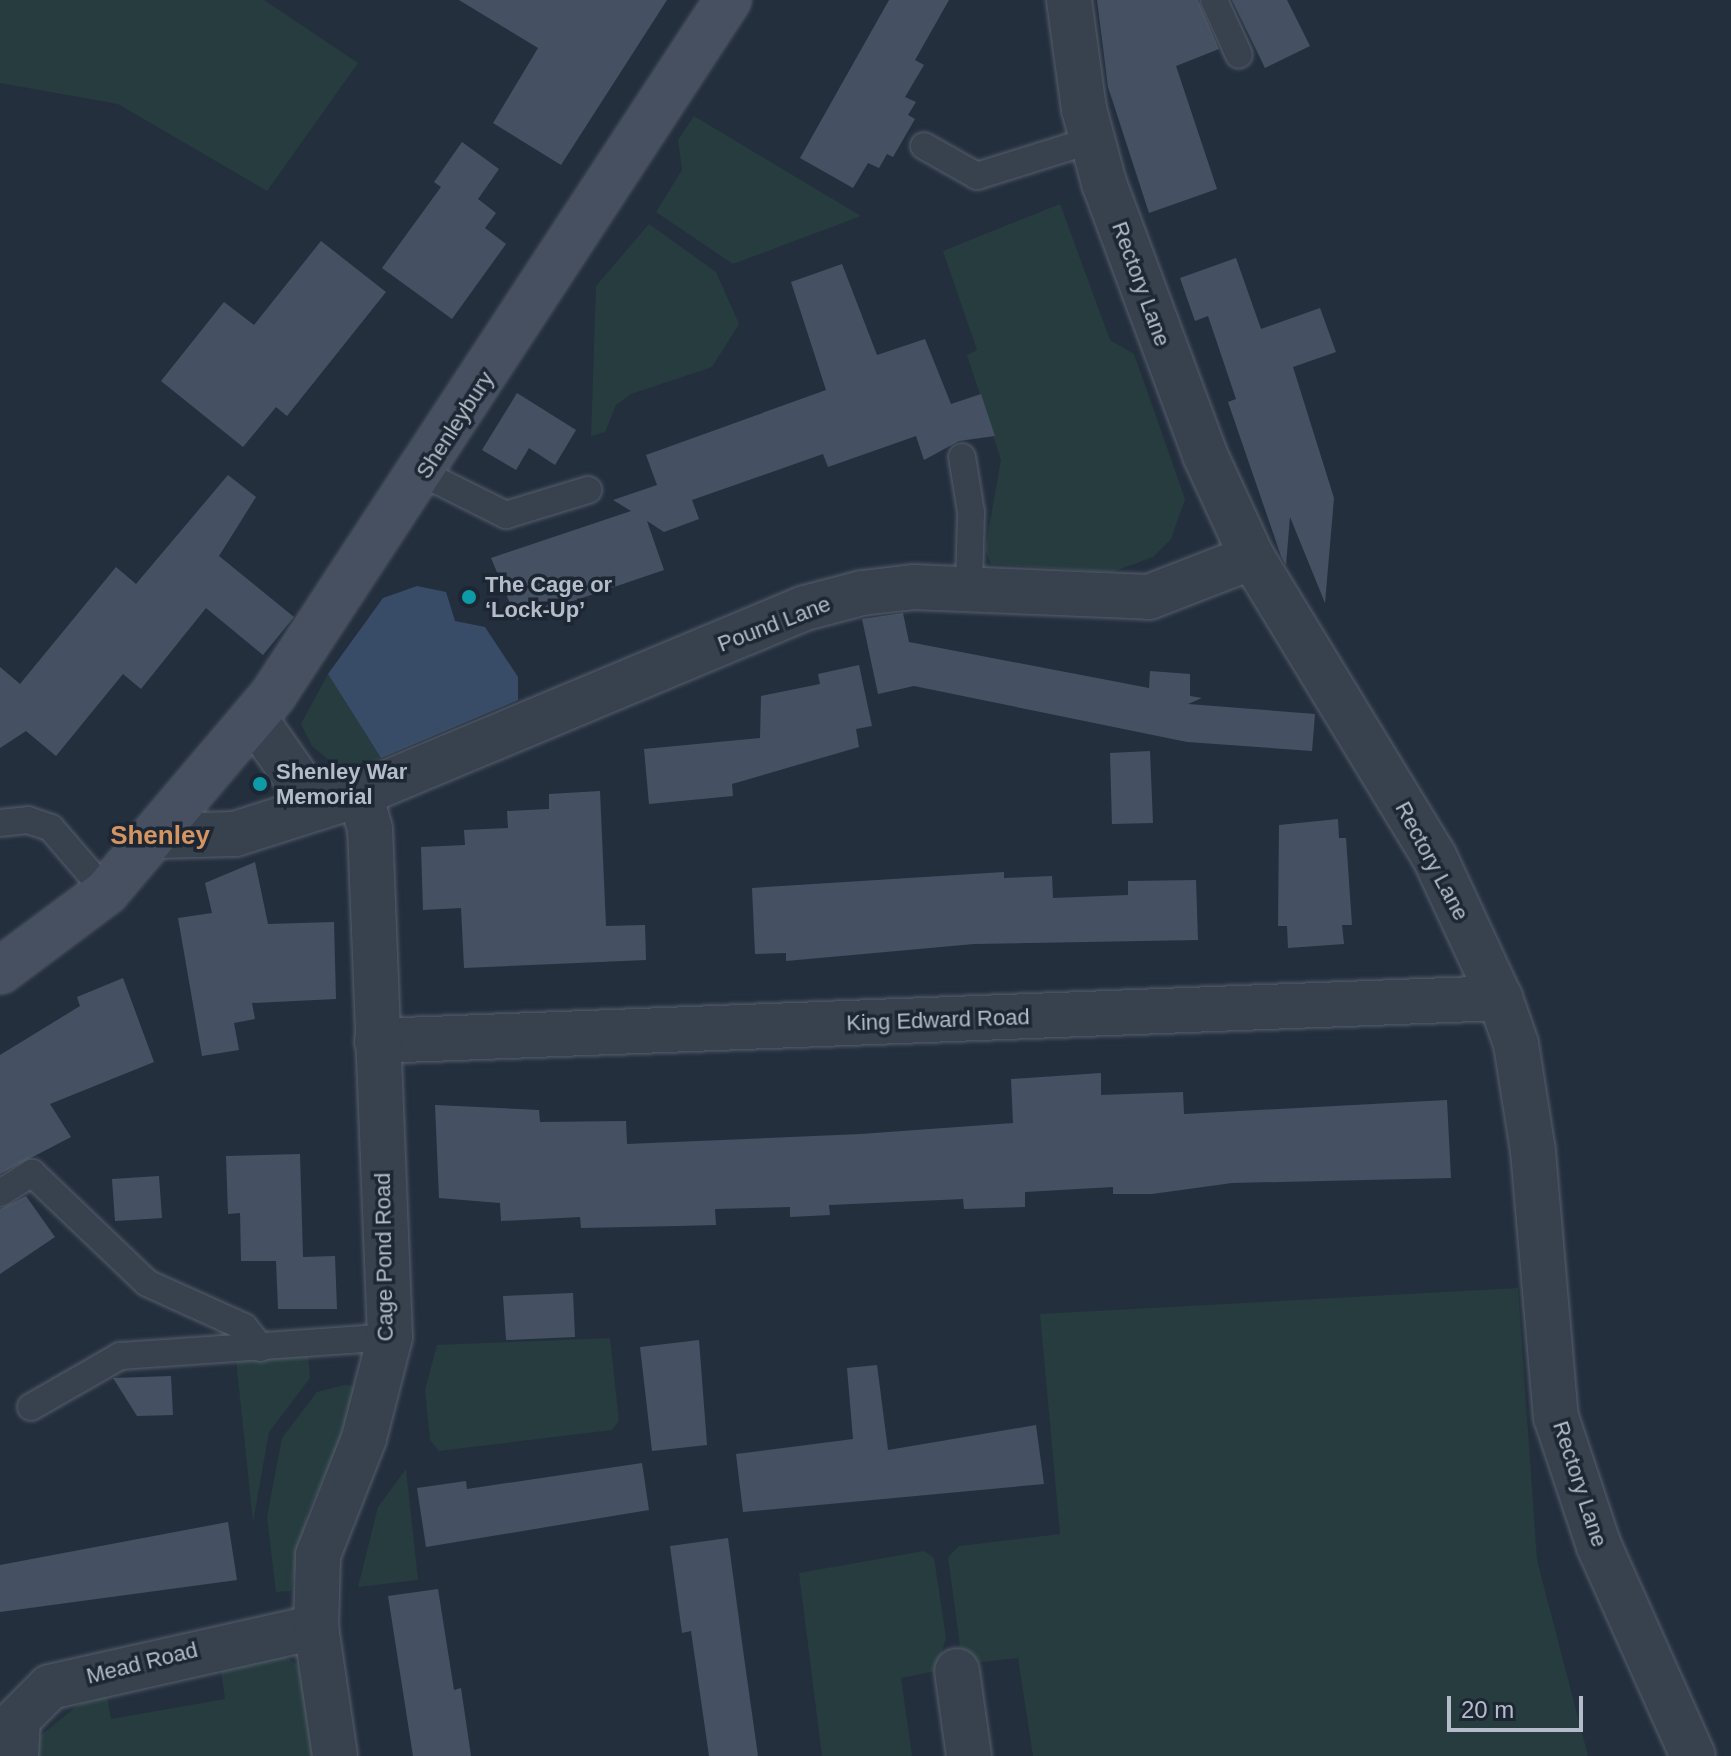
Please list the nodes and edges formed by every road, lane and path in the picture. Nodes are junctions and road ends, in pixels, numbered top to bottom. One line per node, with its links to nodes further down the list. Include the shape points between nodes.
1 (728, 0): 8 (main road, Shenleybury)
2 (1069, 0): 5 (street, Rectory Lane)
3 (1214, 0): 4 (lane)
4 (1239, 55)
5 (1092, 140): 6 (lane, via 977,176); 10 (street, Rectory Lane, via 1205,455)
6 (924, 146)
7 (962, 457): 11 (lane, via 971,512)
8 (424, 474): 9 (lane, via 506,515); 12 (main road, Shenleybury)
9 (588, 490)
10 (1252, 557): 11 (street, Pound Lane, via 1149,597); 19 (street, Rectory Lane, via 1434,856)
11 (969, 591): 13 (street, Pound Lane, via 913,587 805,608)
12 (255, 719): 14 (street); 16 (main road, Shenleybury)
13 (360, 794): 14 (street, Pound Lane); 20 (street, Cage Pond Road, via 370,829)
14 (317, 808): 16 (street, Pound Lane, via 235,834)
15 (0, 823): 17 (lane, via 28,820 51,828)
16 (160, 836): 17 (main road, Shenleybury)
17 (106, 892): 18 (main road, Shenleybury)
18 (0, 971)
19 (1500, 998): 20 (street, King Edward Road); 30 (street, Rectory Lane, via 1516,1044 1533,1151 1556,1417 1599,1546)
20 (377, 1041): 22 (street, Cage Pond Road)
21 (0, 1193): 23 (lane, via 32,1173 147,1283 244,1327)
22 (390, 1337): 23 (lane); 25 (street, Cage Pond Road, via 364,1438 318,1555)
23 (261, 1348): 24 (lane, via 120,1356)
24 (31, 1407)
25 (316, 1627): 27 (street, Mead Road, via 50,1687 18,1719); 28 (street, Cage Pond Road)
26 (957, 1671): 29 (street)
27 (16, 1756)
28 (335, 1756)
29 (969, 1756)
30 (1693, 1756)

